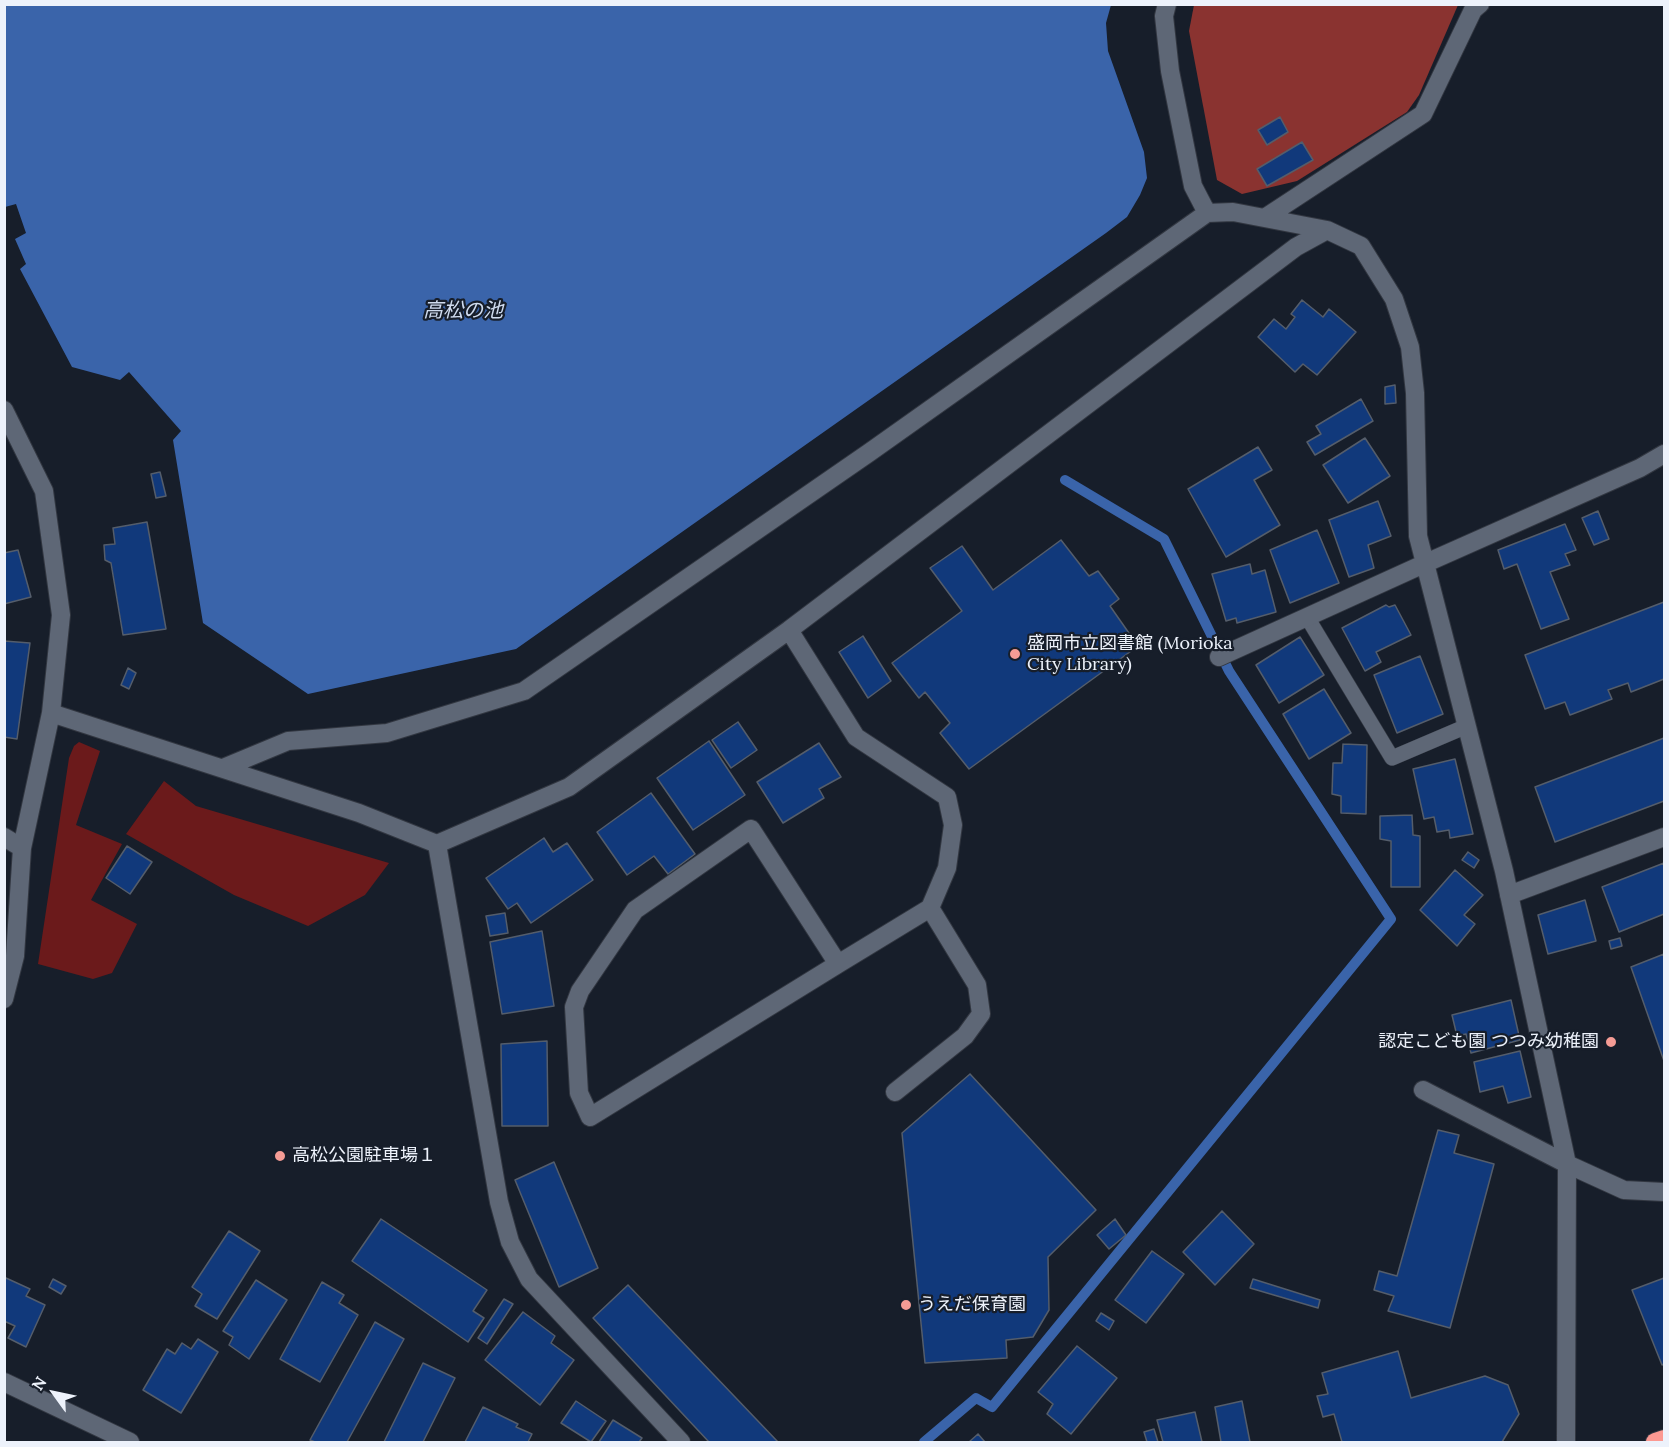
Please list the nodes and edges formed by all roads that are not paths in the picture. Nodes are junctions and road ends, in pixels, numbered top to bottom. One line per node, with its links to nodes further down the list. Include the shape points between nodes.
1 (1167, 4): 3 (street, via 1164,16 1170,71 1193,186)
2 (1480, 4): 4 (street, via 1473,10 1423,114)
3 (1207, 213): 4 (street); 14 (street, via 524,691 387,733 288,741)
4 (1266, 217): 5 (street)
5 (1327, 230): 8 (street, via 1360,246 1394,299 1410,347 1415,393 1418,536); 10 (street, via 1296,248)
6 (4, 410): 12 (street, via 44,491 62,615)
7 (1665, 454): 8 (street)
8 (1426, 562): 9 (street); 13 (street)
9 (1307, 617): 11 (street); 13 (lane, via 1392,758)
10 (789, 630): 17 (street, via 569,787); 20 (street, via 856,737 946,797 953,825 947,868)
11 (1224, 655)
12 (51, 713): 14 (street); 18 (street)
13 (1467, 726): 19 (street)
14 (223, 768): 17 (street, via 359,813)
15 (4, 837): 18 (street)
16 (1665, 837): 19 (street)
17 (437, 844): 31 (street, via 499,1202 510,1242 529,1279)
18 (22, 848): 21 (street)
19 (1509, 896): 26 (street)
20 (930, 908): 22 (street); 25 (street, via 977,985 981,1014 965,1036)
21 (10, 955): 23 (street)
22 (838, 964): 22 (street, via 751,829 634,910 580,991 574,1007 579,1093 590,1116)
23 (4, 999)
24 (1423, 1090): 26 (street)
25 (895, 1092)
26 (1567, 1164): 27 (street, via 1624,1190); 32 (street)
27 (1665, 1192)
28 (4, 1382): 30 (street)
29 (1665, 1439): 33 (highway)
30 (130, 1443)
31 (681, 1443)
32 (1566, 1443)
33 (1655, 1443)

